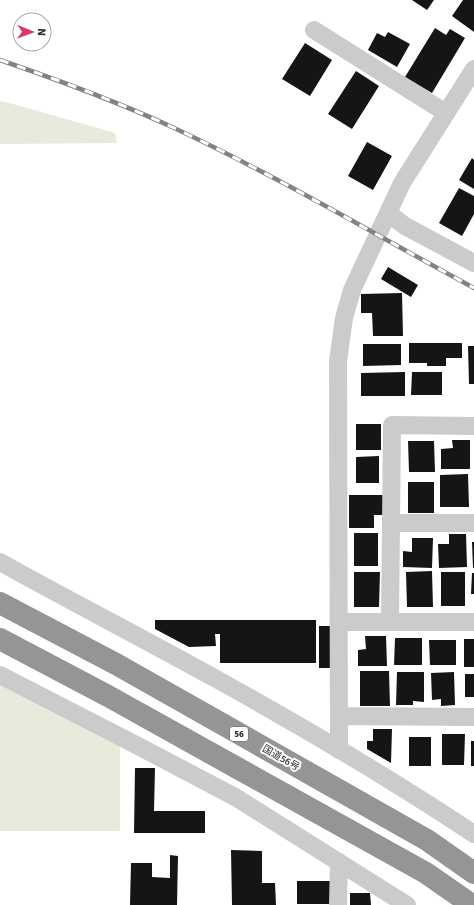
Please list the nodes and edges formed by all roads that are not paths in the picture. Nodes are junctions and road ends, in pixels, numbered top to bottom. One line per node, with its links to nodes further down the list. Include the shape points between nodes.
1 (314, 30): 3 (street)
2 (474, 70): 3 (street)
3 (446, 113): 4 (street, via 402,183)
4 (388, 213): 5 (street, via 405,226); 11 (street, via 352,290 344,318 338,361)
5 (474, 263)
6 (474, 426): 7 (street, via 392,425)
7 (392, 523): 8 (street); 12 (street)
8 (474, 523)
9 (0, 562): 18 (street, via 219,680)
10 (0, 603): 21 (highway, 国道56号 / 56, via 116,664 420,836)
11 (339, 622): 12 (street); 16 (street)
12 (390, 622): 13 (street)
13 (474, 622)
14 (0, 639): 24 (highway, via 108,696 426,873)
15 (0, 675): 20 (street, via 235,797)
16 (339, 716): 17 (street); 18 (street)
17 (474, 717)
18 (339, 750): 19 (street)
19 (474, 834)
20 (339, 862): 22 (street); 23 (street)
21 (474, 873)
22 (338, 905)
23 (407, 905)
24 (472, 905)

